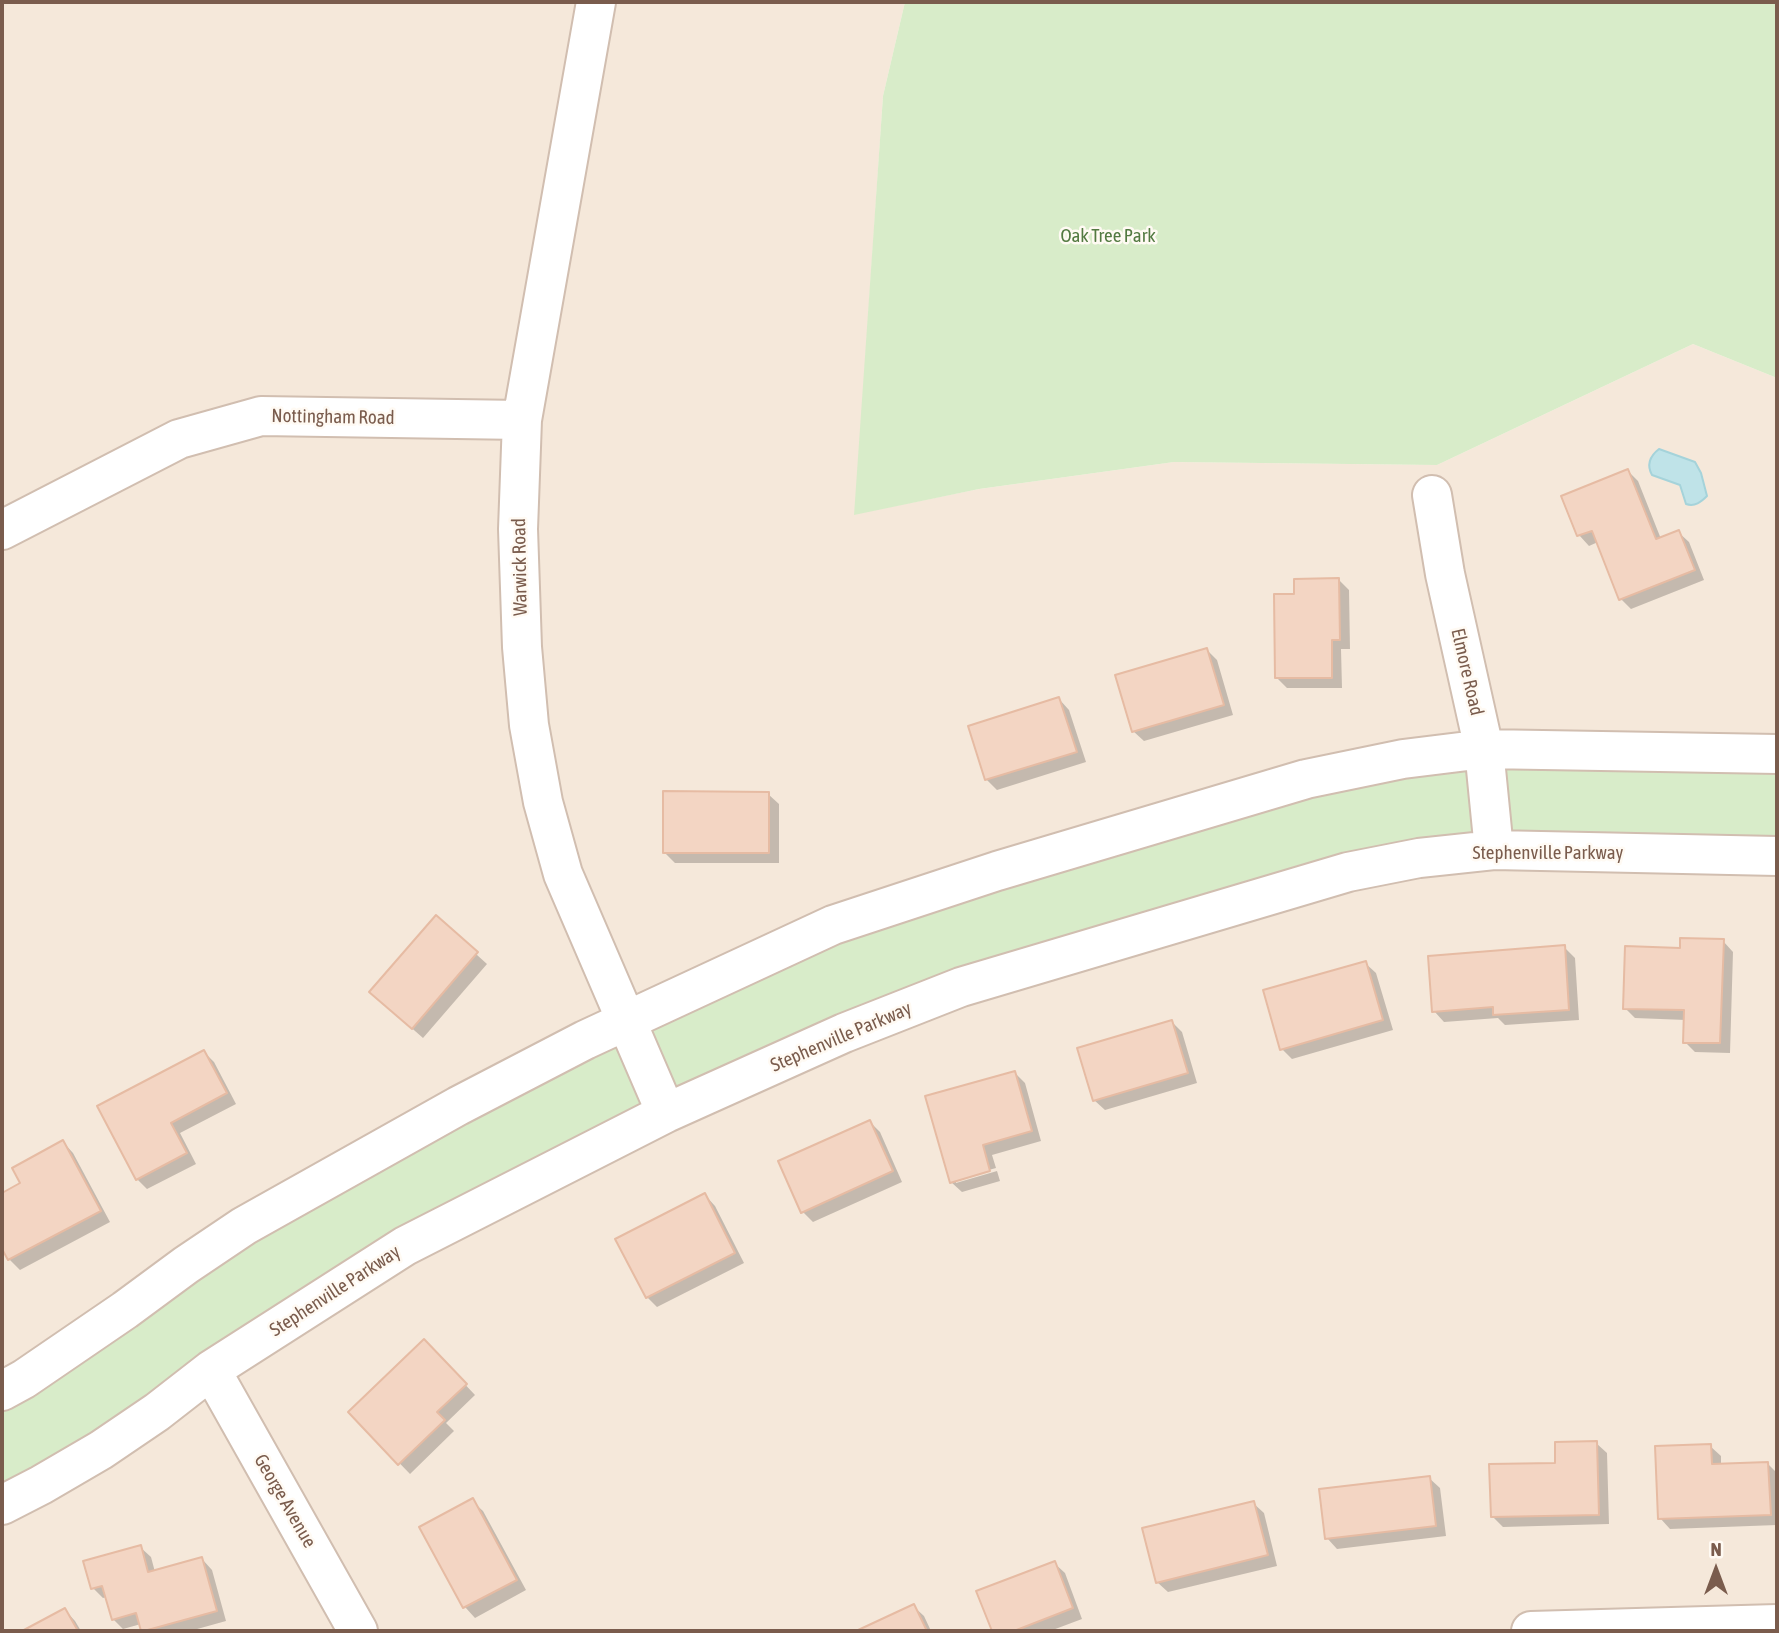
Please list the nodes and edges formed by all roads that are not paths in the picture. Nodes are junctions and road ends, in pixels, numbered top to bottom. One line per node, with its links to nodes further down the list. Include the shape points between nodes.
1 (596, 2): 2 (street, Warwick Road)
2 (522, 420): 4 (street, Nottingham Road, via 261,416 179,439); 9 (street, Warwick Road, via 518,529 528,725 563,874)
3 (1432, 495): 5 (street, Elmore Road)
4 (2, 530)
5 (1484, 749): 6 (street); 7 (street, Elmore Road); 9 (street, via 1403,759 1306,779 997,871 833,925)
6 (1777, 754)
7 (1493, 850): 8 (street, Stephenville Parkway); 10 (street, Stephenville Parkway, via 1348,872 961,987)
8 (1777, 856)
9 (625, 1021): 10 (street, Warwick Road); 12 (street, via 458,1106 244,1227)
10 (666, 1113): 11 (street, Stephenville Parkway, via 405,1246)
11 (211, 1370): 13 (street, Stephenville Parkway, via 101,1450); 15 (street, George Avenue)
12 (2, 1391)
13 (2, 1505)
14 (1777, 1624): 16 (street)
15 (358, 1631)
16 (1531, 1631)

